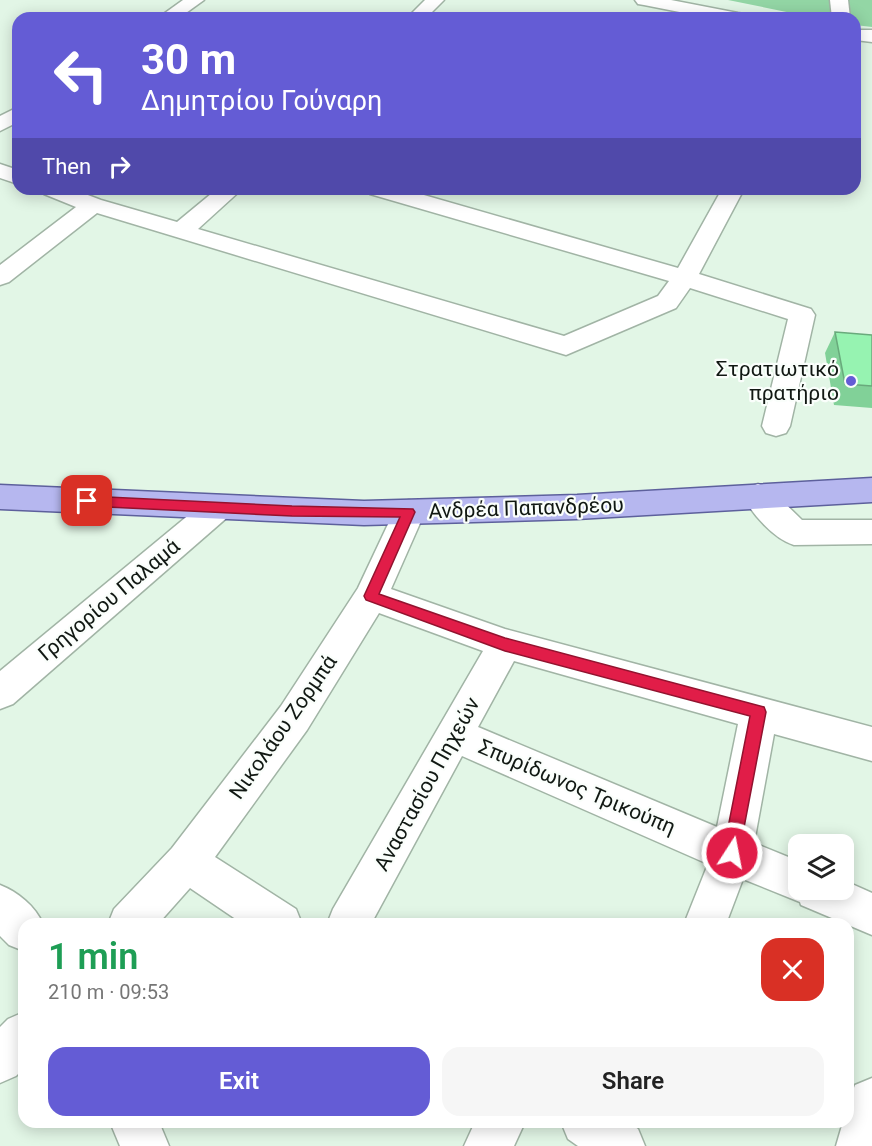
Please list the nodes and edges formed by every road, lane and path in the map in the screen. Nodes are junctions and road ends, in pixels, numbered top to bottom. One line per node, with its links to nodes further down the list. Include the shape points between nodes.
1 (195, 0): 5 (street)
2 (435, 0): 6 (street)
3 (644, 0): 7 (street)
4 (719, 0): 8 (street)
5 (176, 12)
6 (422, 12)
7 (707, 12)
8 (746, 12)
9 (67, 195): 13 (street)
10 (224, 195): 14 (street)
11 (399, 195): 16 (street)
12 (730, 195): 16 (street)
13 (93, 205): 14 (street); 15 (street)
14 (181, 231): 16 (street, via 566,346 667,302)
15 (0, 277)
16 (684, 278): 17 (street, via 802,315)
17 (776, 426)
18 (872, 490): 19 (main road, Ανδρέα Παπανδρέου)
19 (758, 496): 22 (main road, Ανδρέα Παπανδρέου); 23 (street, via 794,533)
20 (0, 497): 21 (main road, Ανδρέα Παπανδρέου)
21 (219, 507): 22 (main road, Ανδρέα Παπανδρέου); 26 (street, Γρηγορίου Παλαμά)
22 (409, 512): 24 (street, Νικολάου Ζορμπά)
23 (872, 532)
24 (371, 596): 25 (street); 31 (street, Νικολάου Ζορμπά, via 294,718)
25 (505, 644): 27 (street); 28 (street, Αναστασίου Πηχεών)
26 (0, 693)
27 (759, 712): 29 (street); 30 (street)
28 (454, 735): 30 (street, Σπυρίδωνος Τρικούπη); 38 (street, Αναστασίου Πηχεών)
29 (872, 744)
30 (732, 853): 32 (street, Σπυρίδωνος Τρικούπη); 39 (street)
31 (186, 862): 36 (street, Νικολάου Ζορμπά); 37 (street)
32 (788, 878)
33 (839, 900): 35 (street)
34 (0, 906): 40 (street)
35 (872, 914)
36 (135, 918)
37 (272, 918)
38 (351, 918)
39 (707, 918)
40 (18, 924)
41 (18, 1041): 42 (street)
42 (0, 1060)
43 (872, 1102): 51 (street)
44 (137, 1128): 48 (street)
45 (498, 1128): 49 (street)
46 (594, 1128): 50 (street)
47 (628, 1128): 50 (street)
48 (145, 1146)
49 (488, 1146)
50 (621, 1146)
51 (860, 1146)

